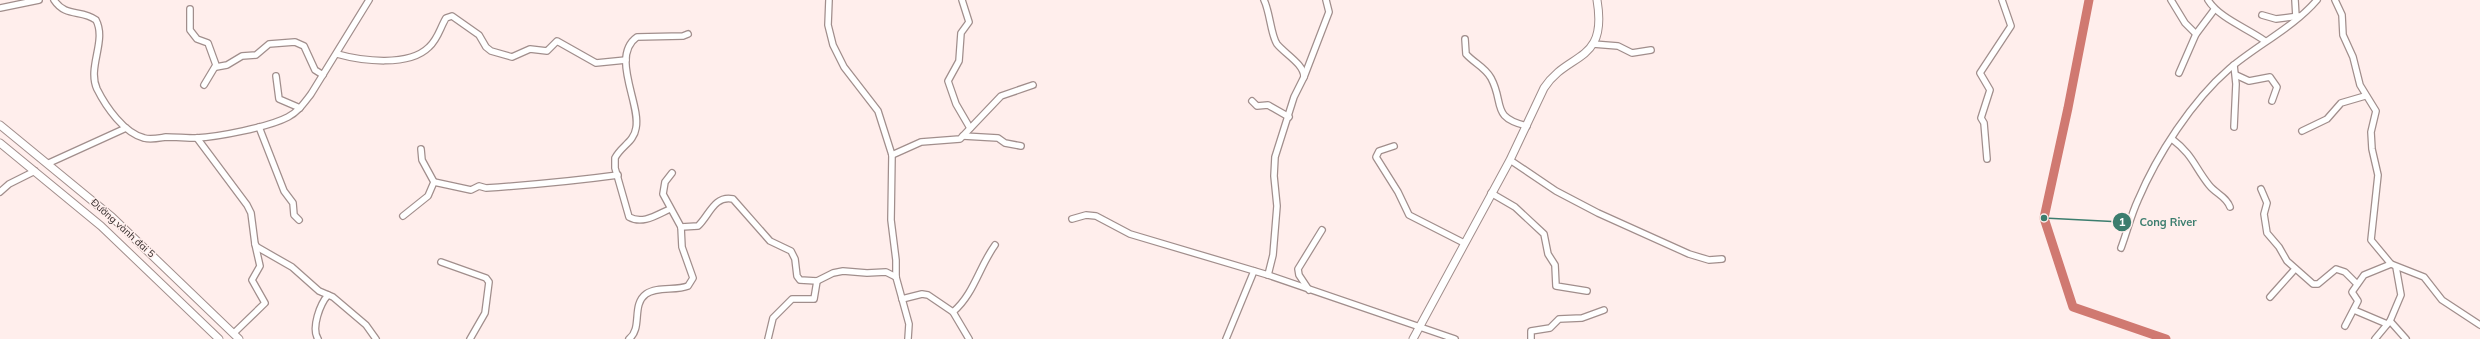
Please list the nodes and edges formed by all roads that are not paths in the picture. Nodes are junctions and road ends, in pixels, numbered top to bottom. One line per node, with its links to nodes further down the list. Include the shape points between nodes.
1 (39, 0): 15 (street)
2 (54, 0): 46 (street, via 63,10 96,20 99,31 95,82 105,102)
3 (369, 0): 26 (street)
4 (829, 0): 56 (street, via 828,25 833,45 844,67 878,112)
5 (962, 0): 47 (street, via 969,22 961,33 959,60 948,81 956,104)
6 (1264, 0): 34 (street, via 1276,42 1301,69)
7 (1326, 0): 34 (street, via 1329,12)
8 (1597, 0): 24 (main road, via 1599,20)
9 (2002, 0): 57 (street, via 2010,26 1980,73 1990,90 1981,118 1984,123)
10 (2170, 0): 21 (street, via 2184,23)
11 (2208, 0): 17 (street)
12 (2295, 0): 19 (street)
13 (2317, 0): 19 (street)
14 (2335, 0): 37 (street, via 2342,15 2343,35 2353,57)
15 (0, 8)
16 (190, 9): 29 (street, via 190,30 197,39 208,44)
17 (2214, 10): 21 (street); 23 (street)
18 (2262, 15): 19 (street, via 2276,19)
19 (2298, 17): 23 (street)
20 (688, 34): 27 (street, via 638,37 633,40)
21 (2196, 34): 30 (street)
22 (1466, 39): 44 (street, via 1466,54 1489,75 1504,115 1512,122)
23 (2265, 41): 28 (street)
24 (1593, 44): 25 (street, via 1618,46 1632,53); 44 (main road, via 1585,55 1548,82)
25 (1651, 50)
26 (337, 54): 27 (street, via 362,60 401,60 428,49 446,18 452,16 479,34 488,50 509,56 530,49 547,51 557,41 596,63); 31 (street)
27 (626, 60): 62 (street, via 628,85 637,126 635,137 615,158)
28 (2234, 65): 32 (street); 51 (street, via 2195,105)
29 (216, 67): 31 (street, via 227,65 242,56 256,55 269,44 295,42 304,46 315,70); 35 (street)
30 (2179, 73)
31 (323, 75): 40 (street)
32 (2236, 75): 39 (street, via 2249,81 2270,76 2277,87); 45 (street)
33 (276, 76): 40 (street, via 279,99)
34 (1304, 77): 41 (street, via 1294,97)
35 (204, 85)
36 (1033, 85): 47 (street, via 1001,96)
37 (2364, 96): 48 (street, via 2341,103 2327,119); 80 (street, via 2374,107 2376,115 2371,132 2378,175 2371,240)
38 (1252, 101): 41 (street, via 1257,106 1268,105)
39 (2272, 101)
40 (300, 108): 43 (street, via 279,121)
41 (1289, 117): 83 (street, via 1274,163 1277,206 1273,255)
42 (0, 124): 59 (main road, Đường vành đai 5)
43 (258, 126): 50 (street); 71 (street, via 284,191 293,203 294,215)
44 (1527, 126): 58 (main road)
45 (2234, 127)
46 (126, 128): 50 (street, via 145,139); 59 (street)
47 (970, 128): 49 (street)
48 (2302, 131)
49 (963, 136): 53 (street, via 998,138 1005,143); 56 (street, via 955,141 921,142)
50 (197, 138): 75 (street, via 247,205 251,213)
51 (2172, 138): 67 (street, via 2189,153 2208,184 2227,200); 77 (street, via 2139,197)
52 (0, 143): 60 (main road, Đường vành đai 5)
53 (1021, 146)
54 (1394, 146): 74 (street, via 1379,151 1376,157 1400,194 1406,212)
55 (421, 149): 63 (street, via 422,160)
56 (892, 155): 84 (street, via 891,220)
57 (1987, 159)
58 (1510, 160): 66 (main road); 78 (street, via 1560,194 1598,213 1689,254 1709,260)
59 (49, 164): 99 (main road, Đường vành đai 5, via 112,217)
60 (35, 171): 65 (street, via 9,184); 100 (main road, Đường vành đai 5, via 101,226)
61 (672, 173): 68 (street, via 667,177 663,189 664,200)
62 (618, 175): 63 (street, via 572,182 534,182 486,188 479,186 471,190); 68 (street, via 629,217 648,219)
63 (434, 182): 69 (street, via 428,196)
64 (2260, 189): 81 (street, via 2267,203 2264,214 2267,233)
65 (0, 192)
66 (1491, 193): 74 (main road); 88 (street, via 1514,207 1544,234 1548,254 1555,265 1556,286)
67 (2230, 207)
68 (670, 209): 72 (street)
69 (403, 216)
70 (1072, 219): 82 (street, via 1091,214 1130,234)
71 (299, 220)
72 (681, 227): 85 (street, via 698,226 713,206 724,199 733,199 770,242 791,251 798,278); 104 (street, via 682,247 692,273 692,282 684,288 653,291 643,298 638,310 636,330)
73 (1322, 230): 87 (street, via 1298,269)
74 (1464, 242): 98 (main road)
75 (255, 244): 89 (street, via 292,267 319,291); 99 (street, via 260,266 252,280 265,303)
76 (995, 245): 94 (street, via 984,260 971,291)
77 (2121, 248)
78 (1722, 259)
79 (441, 262): 103 (street, via 486,278 489,282 484,313)
80 (2394, 265): 86 (street, via 2364,275); 95 (street, via 2401,291); 96 (street, via 2424,277 2442,300)
81 (2295, 269): 86 (street, via 2313,284 2318,284 2336,269 2345,272); 90 (street)
82 (1254, 271): 83 (street); 108 (street)
83 (1268, 275): 87 (street)
84 (896, 277): 85 (street, via 886,272 843,271); 91 (street)
85 (817, 281): 105 (street, via 814,299 792,299 773,318)
86 (2357, 284): 93 (street, via 2352,294 2358,301)
87 (1309, 291): 98 (street)
88 (1587, 291)
89 (328, 294): 101 (street, via 320,309 316,328); 102 (street, via 366,325)
90 (2270, 297)
91 (902, 299): 94 (street, via 925,294); 106 (street, via 910,330)
92 (1604, 310): 111 (street, via 1582,318 1559,319 1550,328 1531,331)
93 (2354, 310): 95 (street); 97 (street)
94 (953, 312): 107 (street)
95 (2389, 323): 112 (street); 113 (street)
96 (2480, 325)
97 (2345, 326)
98 (1419, 328): 109 (main road); 110 (street)
99 (236, 336)
100 (219, 339)
101 (318, 339)
102 (376, 339)
103 (470, 339)
104 (629, 339)
105 (768, 339)
106 (908, 339)
107 (969, 339)
108 (1226, 339)
109 (1413, 339)
110 (1454, 339)
111 (1531, 339)
112 (2375, 339)
113 (2406, 339)

